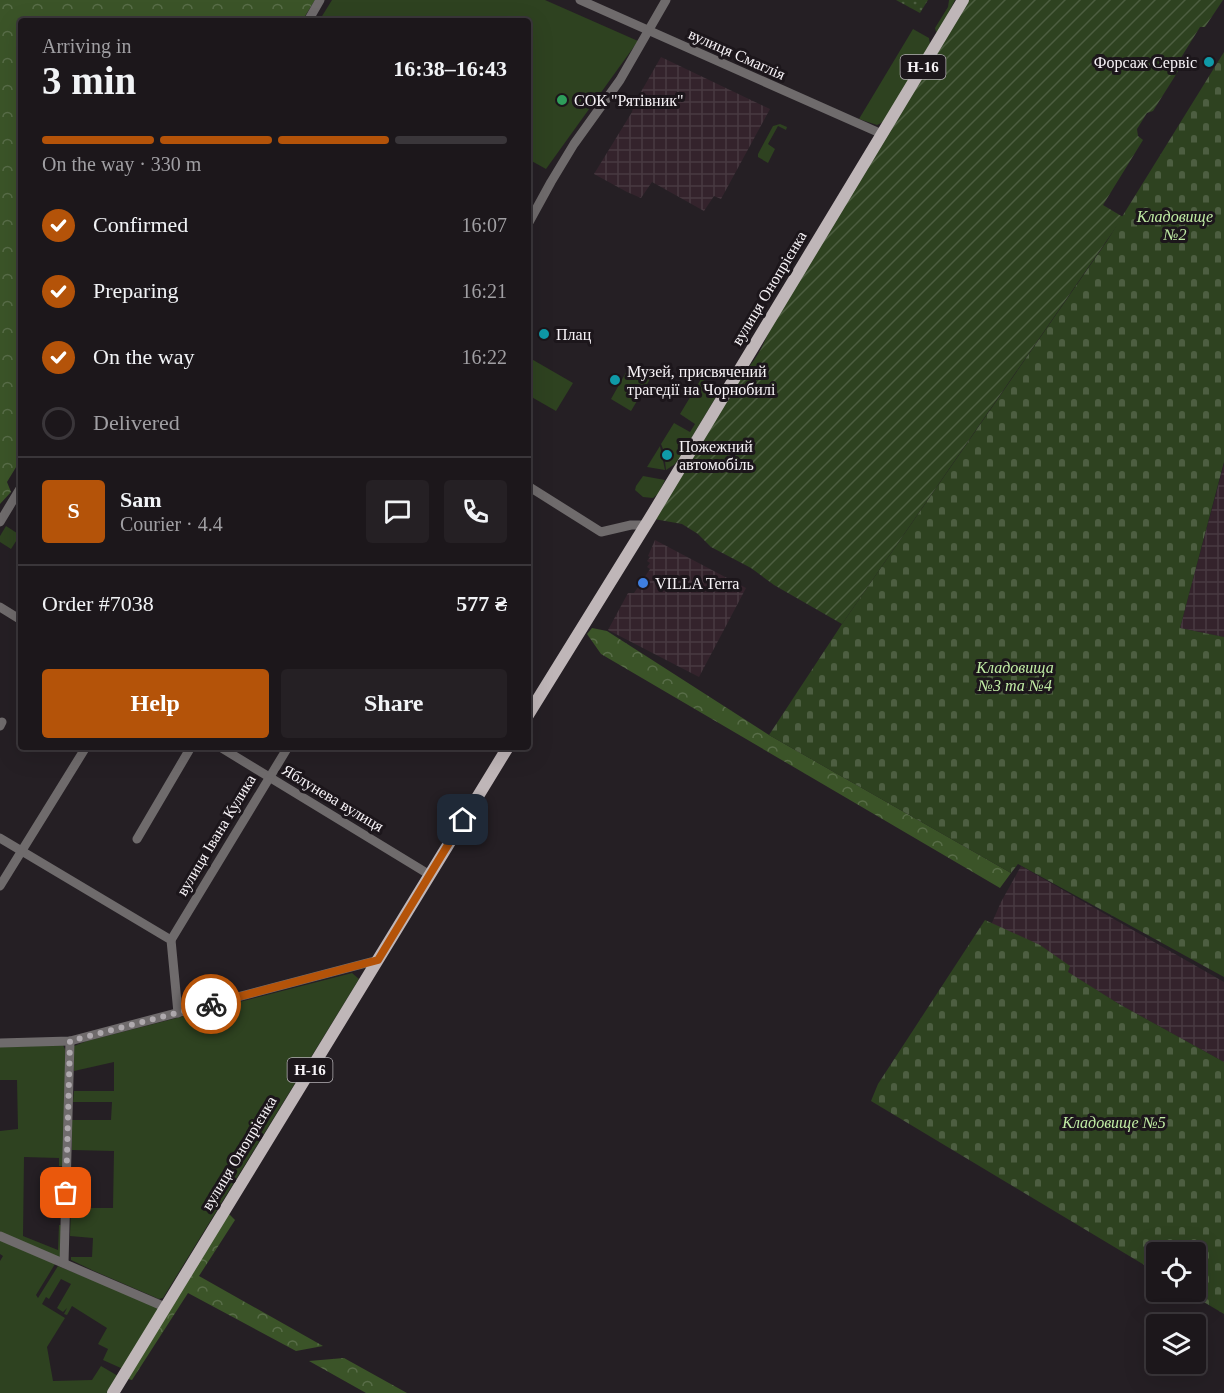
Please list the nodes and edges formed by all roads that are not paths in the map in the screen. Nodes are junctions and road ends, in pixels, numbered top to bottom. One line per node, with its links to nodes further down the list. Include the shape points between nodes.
1 (320, 0): 5 (street)
2 (580, 0): 6 (street, вулиця Смаглія)
3 (666, 0): 6 (street)
4 (963, 0): 7 (main road, вулиця Онопрієнка / Н-16)
5 (310, 18)
6 (648, 31): 7 (street, вулиця Смаглія); 8 (street, via 620,80 574,144)
7 (882, 134): 12 (main road, вулиця Онопрієнка / Н-16)
8 (531, 219)
9 (531, 488): 12 (street, via 601,532)
10 (18, 493): 11 (street)
11 (0, 522)
12 (645, 525): 15 (main road, вулиця Онопрієнка / Н-16)
13 (0, 607): 14 (street)
14 (18, 618)
15 (531, 708)
16 (84, 750): 24 (street)
17 (189, 750): 23 (street)
18 (225, 750): 21 (street, Яблунева вулиця)
19 (286, 750): 21 (street, вулиця Івана Кулика)
20 (506, 750): 25 (main road, вулиця Онопрієнка / Н-16)
21 (269, 778): 25 (street, Яблунева вулиця); 27 (street, вулиця Івана Кулика)
22 (0, 838): 24 (street)
23 (137, 839)
24 (22, 852): 26 (street); 27 (street)
25 (430, 875): 28 (main road, вулиця Онопрієнка / Н-16)
26 (0, 886)
27 (171, 940): 29 (street)
28 (378, 960): 29 (street); 34 (main road, вулиця Онопрієнка / Н-16)
29 (178, 1013): 30 (street)
30 (70, 1041): 31 (street); 33 (street)
31 (0, 1043)
32 (0, 1236): 33 (street)
33 (64, 1263): 34 (street)
34 (165, 1307): 35 (main road, вулиця Онопрієнка / Н-16)
35 (113, 1393)

